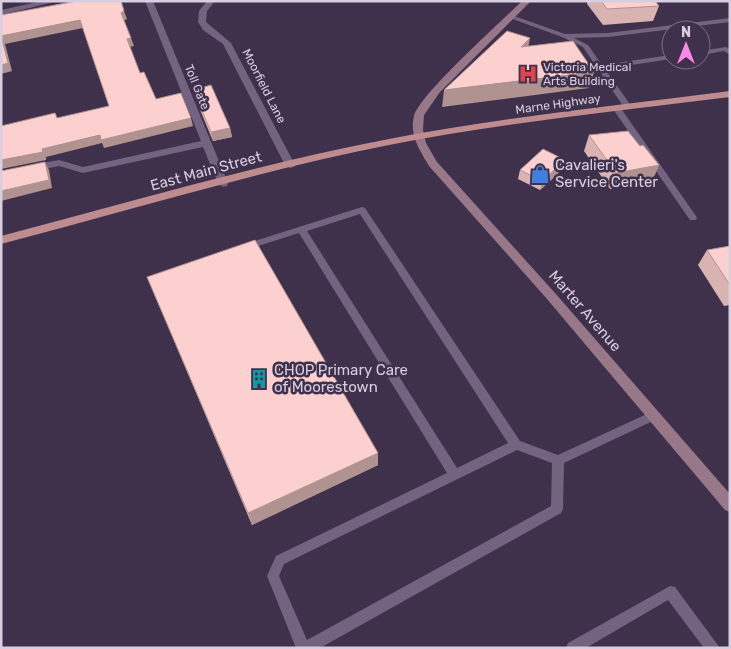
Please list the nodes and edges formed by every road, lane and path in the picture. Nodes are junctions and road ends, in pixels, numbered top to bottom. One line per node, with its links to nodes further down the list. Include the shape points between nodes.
1 (54, 1): 5 (street)
2 (149, 1): 17 (street, Toll Gate)
3 (211, 1): 18 (street, Moorfield Lane, via 202,11 202,22 227,43)
4 (527, 1): 6 (main road)
5 (1, 14)
6 (512, 16): 8 (lane); 16 (main road, via 437,90 419,115)
7 (730, 20): 8 (lane, via 608,35)
8 (564, 36): 12 (lane, via 586,46)
9 (728, 50): 10 (lane)
10 (711, 52)
11 (661, 58): 12 (lane)
12 (600, 67): 14 (lane)
13 (730, 94): 14 (main road, Marne Highway)
14 (628, 107): 15 (main road, Marne Highway)
15 (617, 109): 16 (main road, Marne Highway); 21 (lane)
16 (419, 136): 18 (main road, East Main Street); 25 (main road, Marter Avenue, via 433,164)
17 (206, 143): 19 (street, via 83,170 59,163); 20 (street, Toll Gate)
18 (290, 164): 20 (main road, East Main Street)
19 (1, 175)
20 (222, 183): 23 (main road, East Main Street)
21 (693, 218)
22 (301, 229): 24 (lane); 26 (lane, via 362,210); 28 (lane)
23 (1, 240)
24 (234, 250)
25 (653, 416): 27 (lane); 29 (main road, Marter Avenue)
26 (516, 445): 27 (lane); 28 (lane)
27 (558, 460): 30 (lane, via 557,509)
28 (454, 476): 30 (lane, via 280,560 273,576)
29 (730, 505)
30 (304, 648)
31 (573, 648): 32 (lane, via 670,592)
32 (713, 648)

